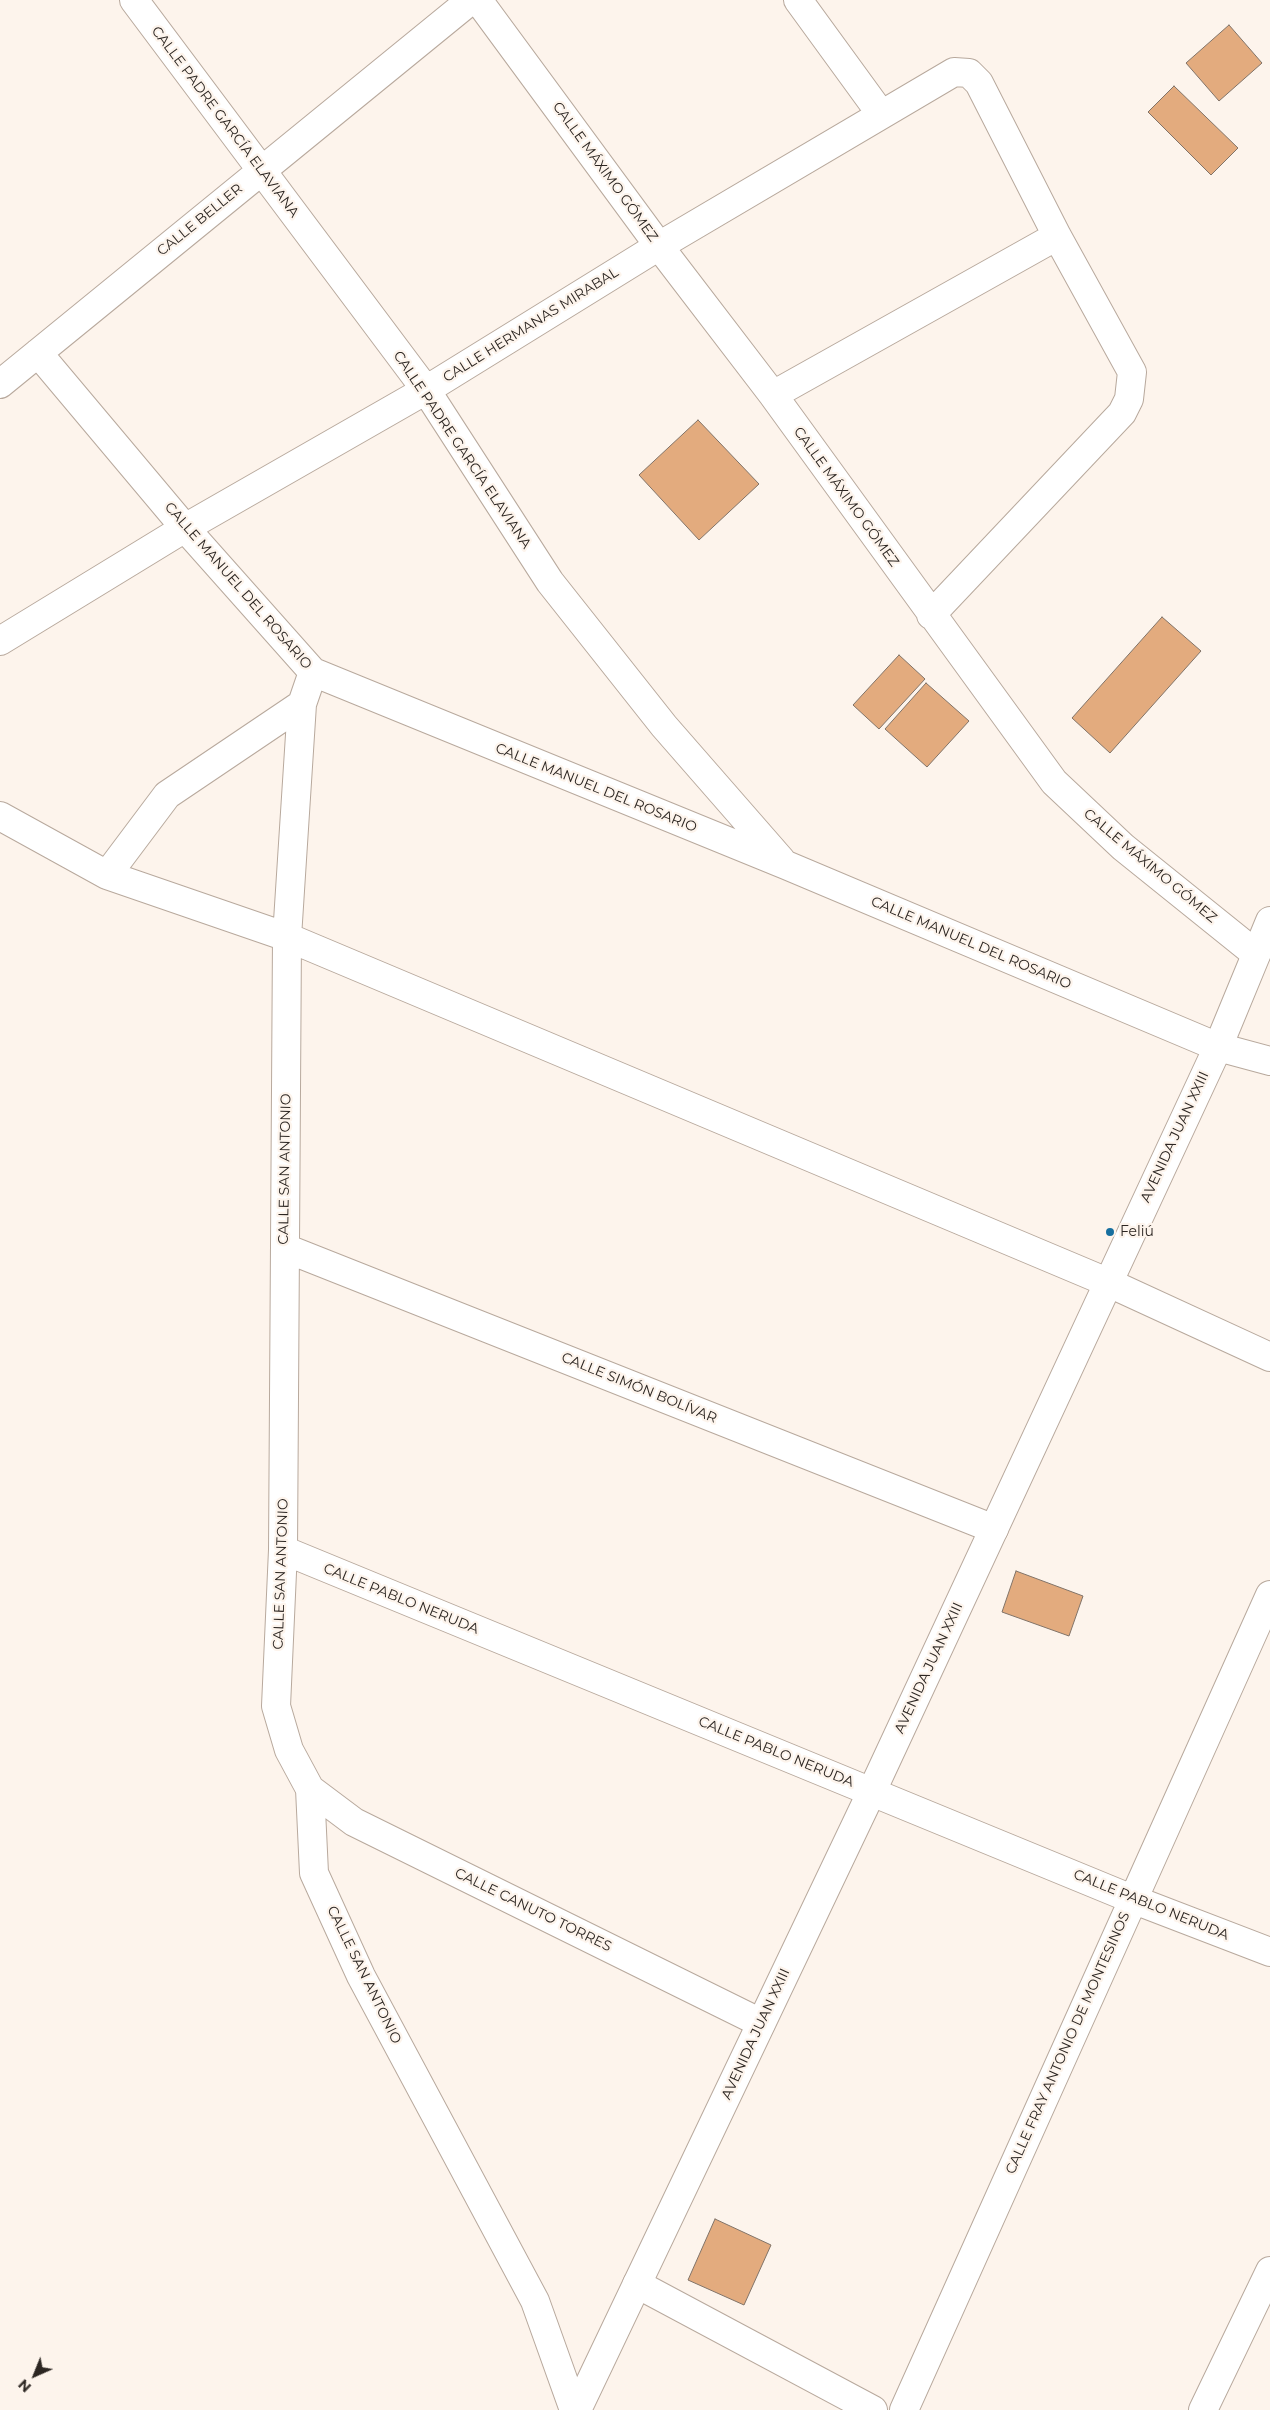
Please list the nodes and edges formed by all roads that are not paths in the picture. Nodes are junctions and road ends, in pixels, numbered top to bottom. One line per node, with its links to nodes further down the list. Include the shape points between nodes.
1 (134, 0): 6 (street, CALLE PADRE GARCÍA ELAVIANA)
2 (471, 0): 6 (street, CALLE BELLER)
3 (478, 0): 8 (street, CALLE MÁXIMO GÓMEZ)
4 (798, 0): 5 (street)
5 (881, 114): 7 (street, CALLE HERMANAS MIRABAL, via 954,72 969,73 979,83); 8 (street, CALLE HERMANAS MIRABAL)
6 (260, 170): 9 (street, CALLE BELLER); 11 (street, CALLE PADRE GARCÍA ELAVIANA)
7 (1057, 236): 12 (street); 14 (street, CALLE HERMANAS MIRABAL, via 1132,372 1129,400 1122,413)
8 (659, 246): 11 (street, CALLE HERMANAS MIRABAL); 12 (street, CALLE MÁXIMO GÓMEZ)
9 (38, 353): 10 (street, CALLE BELLER); 13 (street, CALLE MANUEL DEL ROSARIO)
10 (0, 384)
11 (426, 390): 13 (street, CALLE HERMANAS MIRABAL); 19 (street, CALLE PADRE GARCÍA ELAVIANA, via 550,582 664,726)
12 (773, 396): 14 (street, CALLE MÁXIMO GÓMEZ)
13 (185, 528): 15 (street, CALLE HERMANAS MIRABAL); 16 (street, CALLE MANUEL DEL ROSARIO)
14 (931, 616): 23 (street, CALLE MÁXIMO GÓMEZ, via 1054,782 1123,847)
15 (0, 641)
16 (313, 672): 17 (street, CALLE SAN ANTONIO); 19 (street, CALLE MANUEL DEL ROSARIO)
17 (302, 704): 20 (street, via 167,795); 22 (street, CALLE SAN ANTONIO)
18 (0, 816): 20 (street)
19 (786, 865): 24 (street, CALLE MANUEL DEL ROSARIO)
20 (106, 875): 22 (street)
21 (1270, 921): 23 (street, AVENIDA JUAN XXIII)
22 (288, 938): 26 (street, CALLE SAN ANTONIO); 27 (street)
23 (1256, 954): 24 (street, AVENIDA JUAN XXIII)
24 (1218, 1047): 25 (street, CALLE MANUEL DEL ROSARIO); 27 (street, AVENIDA JUAN XXIII)
25 (1270, 1062)
26 (285, 1248): 29 (street, CALLE SIMÓN BOLÍVAR); 30 (street, CALLE SAN ANTONIO)
27 (1107, 1282): 28 (street); 29 (street, AVENIDA JUAN XXIII)
28 (1270, 1357)
29 (994, 1529): 33 (street, AVENIDA JUAN XXIII)
30 (283, 1550): 32 (street, CALLE SAN ANTONIO, via 276,1706 289,1750); 33 (street, CALLE PABLO NERUDA)
31 (1270, 1595): 34 (street, CALLE FRAY ANTONIO DE MONTESINOS)
32 (310, 1790): 36 (street, CALLE CANUTO TORRES, via 354,1822); 39 (street, CALLE SAN ANTONIO, via 314,1873 362,1976 535,2301)
33 (872, 1791): 34 (street, CALLE PABLO NERUDA); 36 (street, AVENIDA JUAN XXIII)
34 (1132, 1899): 35 (street, CALLE PABLO NERUDA); 41 (street, CALLE FRAY ANTONIO DE MONTESINOS)
35 (1270, 1952)
36 (761, 2023): 38 (street, AVENIDA JUAN XXIII)
37 (1268, 2280): 42 (street)
38 (637, 2284): 39 (street, AVENIDA JUAN XXIII); 40 (street)
39 (575, 2410)
40 (873, 2410)
41 (904, 2410)
42 (1203, 2410)

